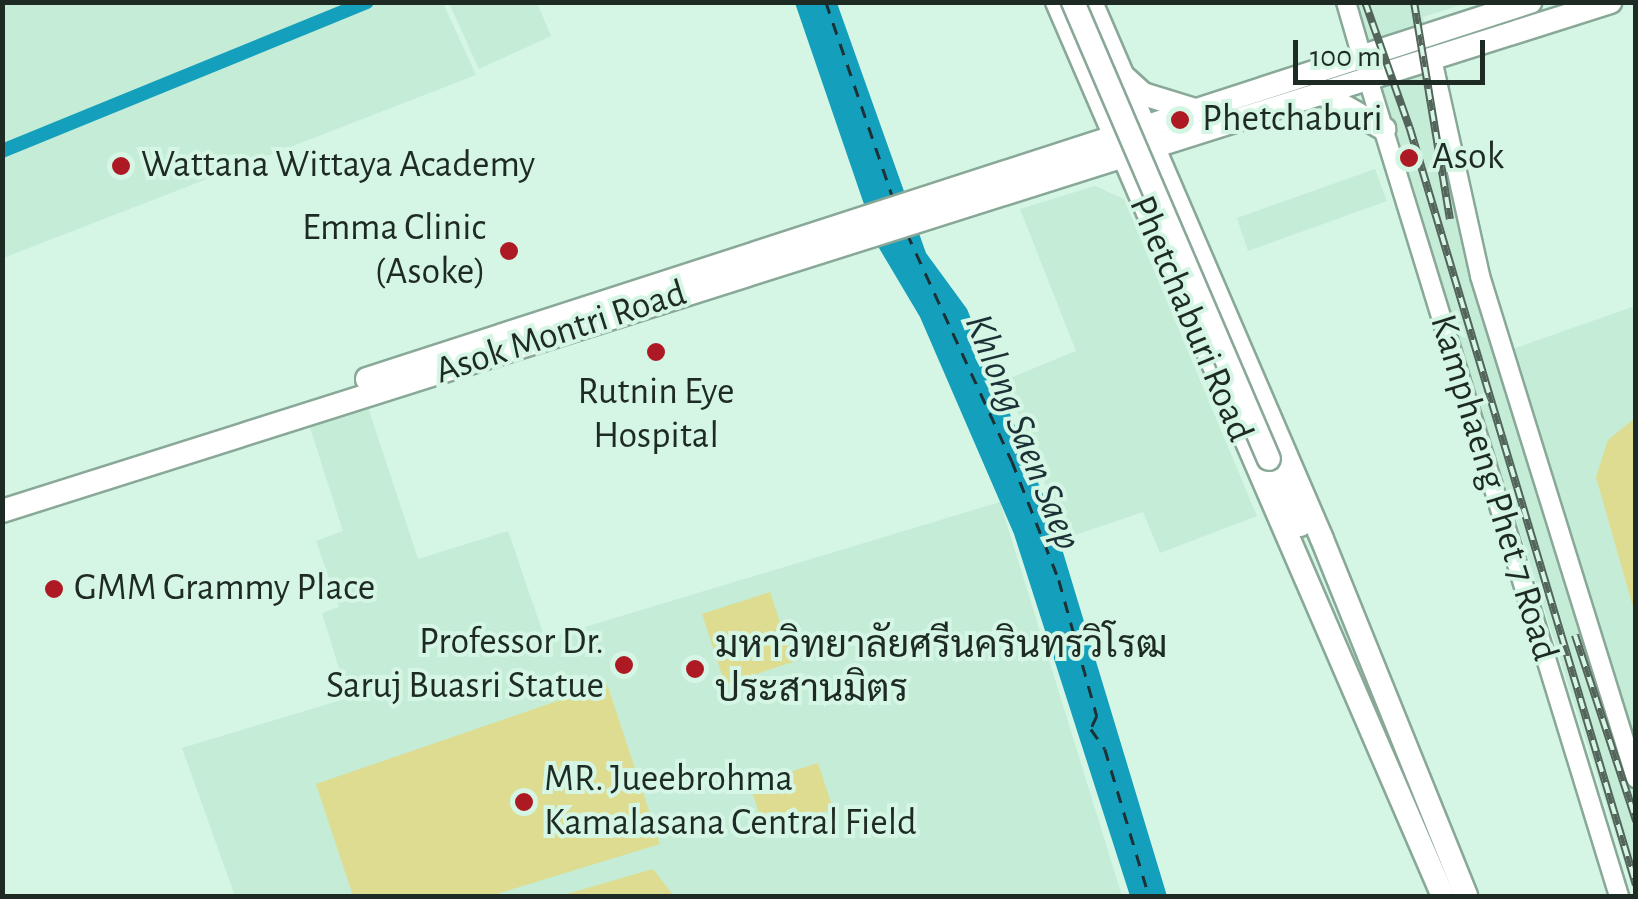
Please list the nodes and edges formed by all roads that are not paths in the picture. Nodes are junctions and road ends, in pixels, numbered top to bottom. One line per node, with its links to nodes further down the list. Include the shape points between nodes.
1 (1090, 2): 5 (main road, via 1074,15); 8 (main road, Phetchaburi Road)
2 (1346, 2): 7 (street, Kamphaeng Phet 7 Road)
3 (1530, 2): 7 (main road)
4 (1610, 2): 6 (main road)
5 (1063, 4): 9 (main road, Phetchaburi Road); 24 (main road, Phetchaburi Road, bridge)
6 (1432, 59): 7 (main road); 27 (street, Kamphaeng Phet 7 Road, via 1480,276)
7 (1365, 68): 10 (main road); 11 (main road); 13 (street, Kamphaeng Phet 7 Road)
8 (1121, 74): 11 (main road, via 1143,94); 14 (main road, Phetchaburi Road)
9 (1092, 84): 15 (main road, Phetchaburi Road); 16 (main road, via 1096,119)
10 (1321, 94): 12 (main road); 13 (main road)
11 (1193, 109): 14 (main road)
12 (1219, 124): 14 (main road); 17 (main road, via 1180,152)
13 (1384, 130): 30 (street, Kamphaeng Phet 7 Road)
14 (1146, 135): 15 (main road, Asok Montri Road); 17 (main road, Phetchaburi Road)
15 (1117, 145): 16 (main road, Asok Montri Road); 18 (main road, Phetchaburi Road)
16 (1074, 158): 18 (main road); 19 (main road, Asok Montri Road)
17 (1168, 185): 20 (main road, Phetchaburi Road)
18 (1138, 198): 21 (main road, Phetchaburi Road)
19 (795, 247): 22 (main road, Asok Montri Road); 23 (main road, Asok Montri Road)
20 (1207, 275): 21 (main road, via 1184,272); 25 (main road, Phetchaburi Road)
21 (1178, 289): 26 (main road, Phetchaburi Road, via 1278,523)
22 (2, 498)
23 (2, 511)
24 (1311, 547): 25 (main road, Phetchaburi Road); 26 (main road, Phetchaburi Road)
25 (1354, 619): 29 (main road, Phetchaburi Road)
26 (1333, 630): 28 (main road, Phetchaburi Road)
27 (1636, 778)
28 (1443, 896)
29 (1466, 896)
30 (1619, 896)

